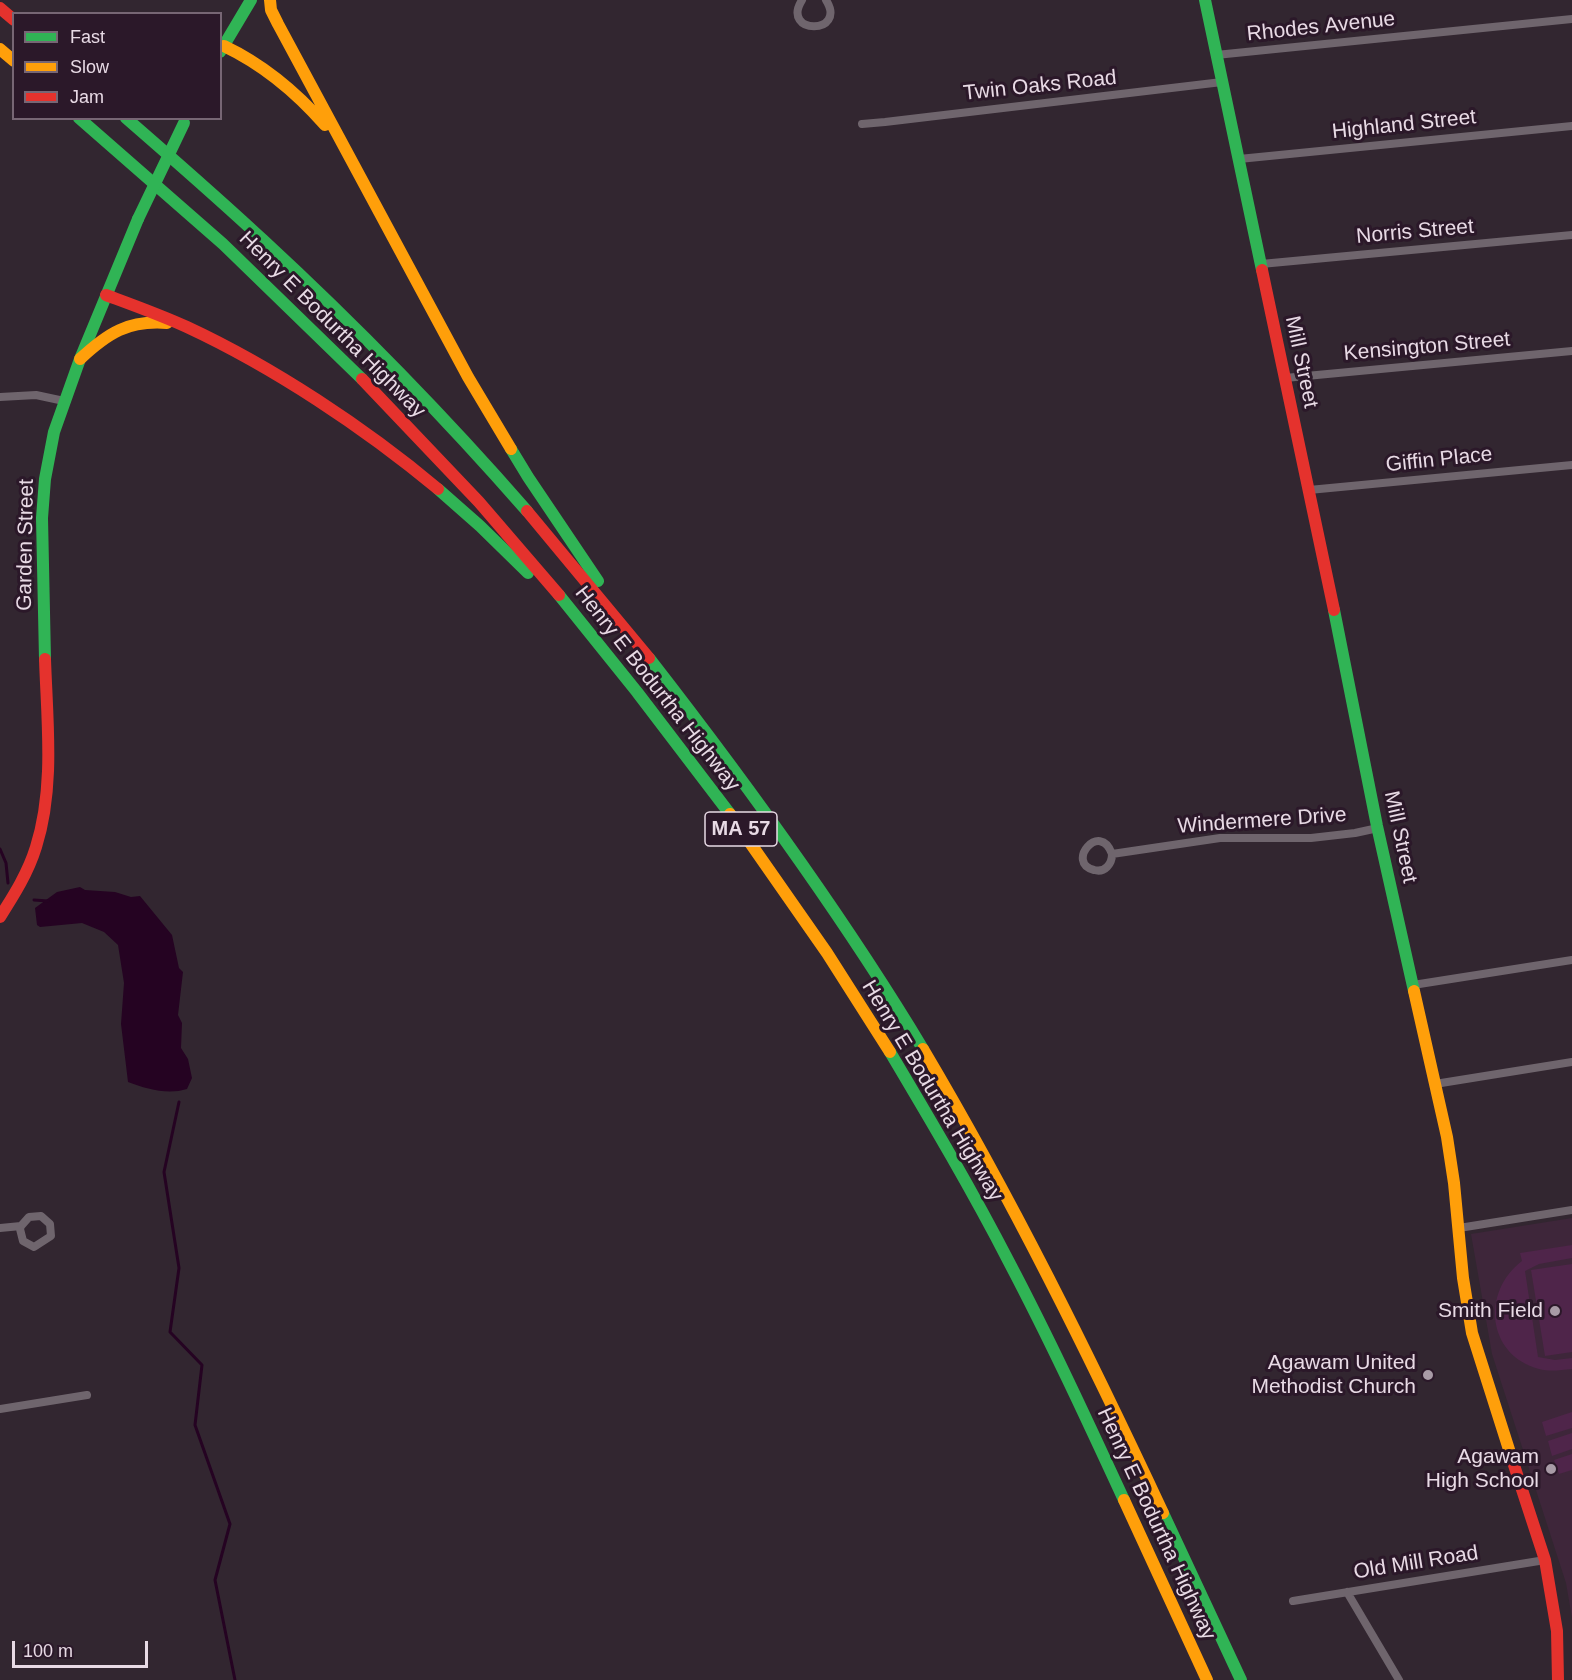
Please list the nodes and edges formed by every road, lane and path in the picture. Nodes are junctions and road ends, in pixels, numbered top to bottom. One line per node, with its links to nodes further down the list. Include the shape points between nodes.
1 (251, 0): 10 (main road)
2 (270, 0): 20 (main road, via 278,24)
3 (802, 0): 4 (street, via 800,18 813,27 823,25 830,16)
4 (826, 0)
5 (1205, 0): 11 (main road, Mill Street)
6 (0, 8): 7 (main road)
7 (12, 18)
8 (1572, 19): 11 (street, Rhodes Avenue)
9 (0, 49): 12 (main road)
10 (222, 49): 20 (main road, via 240,53 299,98 329,130)
11 (1216, 55): 13 (main road, Mill Street)
12 (12, 59)
13 (1222, 81): 17 (street, Twin Oaks Road); 19 (main road, Mill Street)
14 (81, 120): 33 (main road, Henry E Bodurtha Highway / MA 57, via 262,281 428,448 525,555)
15 (128, 120): 32 (main road, Henry E Bodurtha Highway / MA 57, via 284,260 434,410 562,551)
16 (185, 121): 23 (main road, Garden Street, bridge)
17 (862, 124)
18 (1572, 126): 19 (street, Highland Street)
19 (1239, 159): 22 (main road, Mill Street)
20 (357, 172): 32 (main road, via 502,434)
21 (1572, 235): 22 (street, Norris Street)
22 (1261, 264): 27 (main road, Mill Street)
23 (106, 295): 24 (main road); 26 (main road, Garden Street)
24 (196, 331): 26 (main road, via 164,322 137,323 107,335); 33 (main road, via 296,388 386,447 443,491 515,560)
25 (1572, 351): 27 (street, Kensington Street)
26 (80, 359): 29 (main road, Garden Street)
27 (1285, 378): 31 (main road, Mill Street)
28 (0, 397): 29 (street, via 36,395)
29 (64, 401): 36 (main road, Garden Street, via 47,463 42,518 48,773 45,806 32,861)
30 (1572, 465): 31 (street, Giffin Place)
31 (1309, 490): 34 (main road, Mill Street)
32 (655, 665): 51 (main road, Henry E Bodurtha Highway / MA 57, via 820,889 957,1106 1068,1312)
33 (673, 738): 50 (main road, Henry E Bodurtha Highway / MA 57, via 809,927 944,1144 1044,1331)
34 (1378, 828): 35 (street, Windermere Drive, via 1311,838 1220,838); 38 (main road, Mill Street)
35 (1112, 854)
36 (0, 917)
37 (1572, 960): 38 (street)
38 (1413, 985): 40 (main road, Mill Street)
39 (1572, 1062): 40 (street)
40 (1435, 1084): 44 (main road, Mill Street, via 1451,1158)
41 (1572, 1210): 44 (street)
42 (21, 1226): 43 (street)
43 (0, 1228)
44 (1459, 1228): 47 (main road, Mill Street, via 1473,1335)
45 (87, 1395): 46 (street)
46 (0, 1410)
47 (1545, 1560): 48 (street, Old Mill Road); 53 (main road, Mill Street, via 1555,1620)
48 (1347, 1592): 49 (street, Old Mill Road); 52 (street)
49 (1293, 1601)
50 (1208, 1680)
51 (1241, 1680)
52 (1399, 1680)
53 (1558, 1680)

